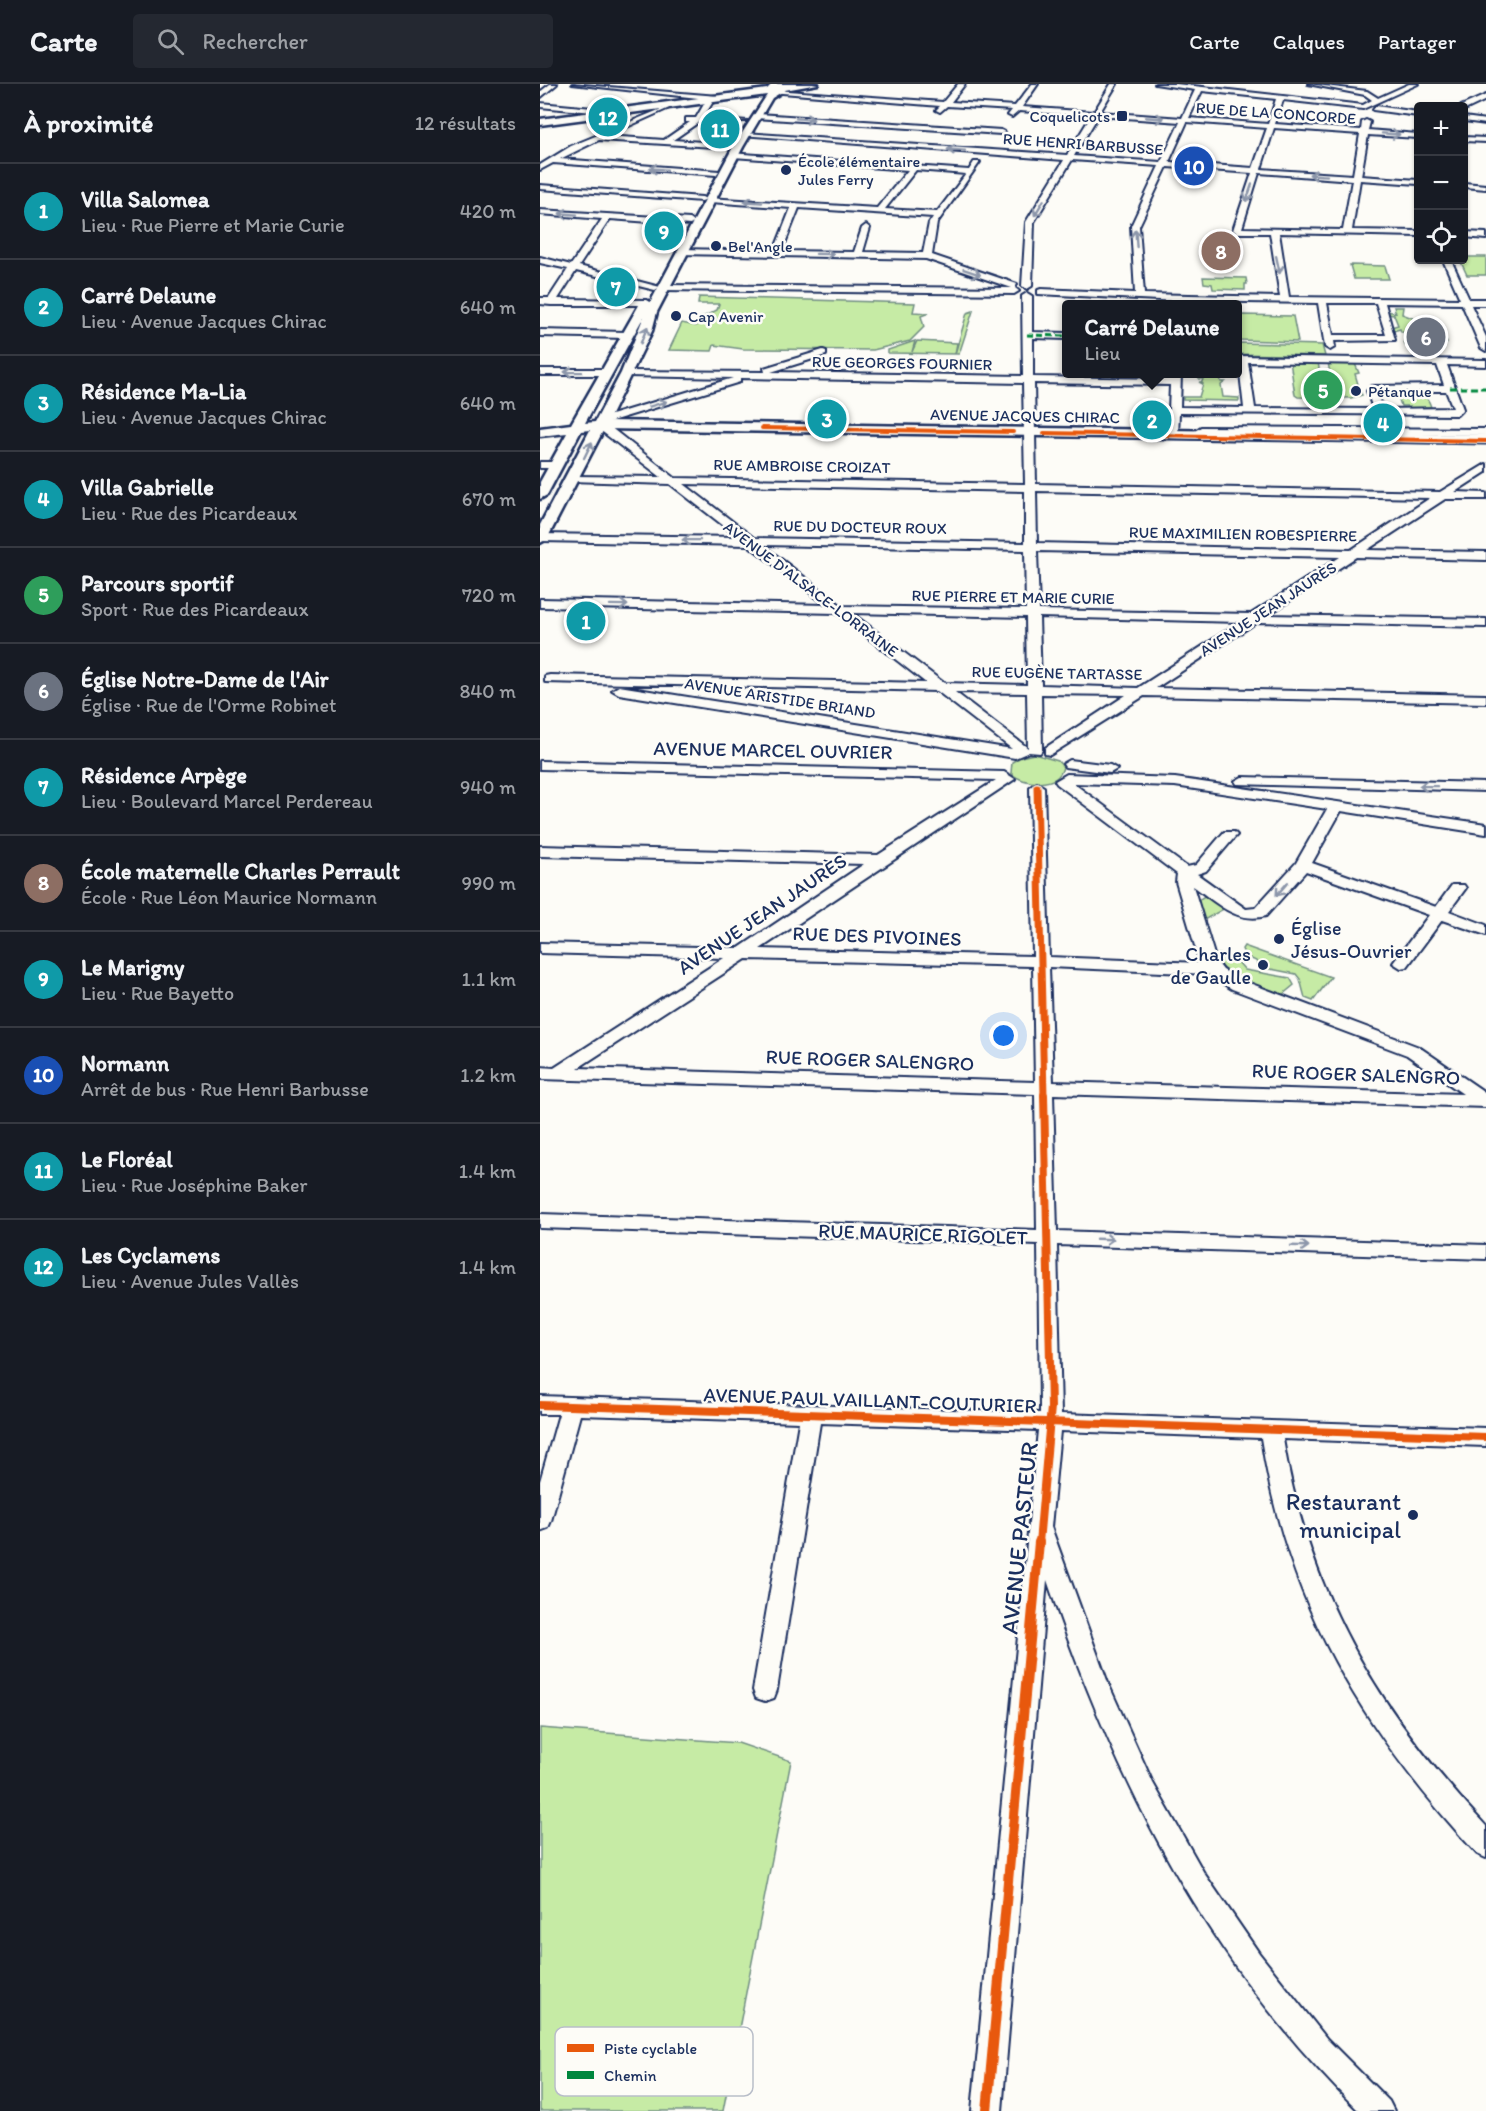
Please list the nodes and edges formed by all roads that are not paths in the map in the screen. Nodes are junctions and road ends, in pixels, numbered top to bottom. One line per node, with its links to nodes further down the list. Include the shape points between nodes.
1 (554, 84): 16 (street)
2 (575, 84): 19 (street)
3 (814, 84): 13 (main road)
4 (962, 84): 23 (street)
5 (1035, 84): 31 (street)
6 (1114, 84): 35 (street)
7 (1158, 84): 12 (street)
8 (1232, 84): 14 (street)
9 (1311, 84): 11 (street)
10 (1415, 84): 26 (street)
11 (1326, 85): 21 (street); 26 (street, via 1367,93)
12 (1199, 89): 14 (street); 39 (street)
13 (770, 90): 19 (main road); 20 (street, RUE DE LA CONCORDE); 38 (main road); 38 (main road)
14 (1215, 90): 18 (street)
15 (883, 91): 20 (street)
16 (540, 96)
17 (1486, 97): 25 (street)
18 (1280, 98): 21 (street); 44 (street)
19 (714, 99): 22 (main road); 37 (street)
20 (875, 99): 23 (street, RUE DE LA CONCORDE); 27 (street)
21 (1293, 99): 26 (street)
22 (674, 104): 32 (main road); 50 (street)
23 (945, 104): 31 (street, RUE DE LA CONCORDE); 45 (street)
24 (540, 105): 32 (street)
25 (1468, 105)
26 (1372, 106): 28 (street); 33 (street); 47 (street)
27 (867, 107)
28 (1414, 107)
29 (1468, 107): 30 (street)
30 (1486, 107)
31 (1017, 109): 35 (street, RUE DE LA CONCORDE); 46 (street)
32 (614, 112): 41 (main road)
33 (1414, 113)
34 (861, 114): 42 (street)
35 (1096, 114): 39 (street, RUE DE LA CONCORDE, one-way to 39); 56 (street)
36 (687, 120): 37 (street)
37 (698, 120): 38 (street); 53 (street)
38 (751, 120): 42 (street, one-way to 42); 48 (main road); 54 (main road)
39 (1184, 120): 44 (street, RUE DE LA CONCORDE); 58 (street)
40 (1468, 120): 43 (street)
41 (540, 122)
42 (853, 122): 45 (street)
43 (1486, 122)
44 (1272, 126): 47 (street, RUE DE LA CONCORDE); 61 (street)
45 (926, 127): 46 (street)
46 (1001, 132): 55 (street)
47 (1365, 132): 49 (street, RUE DE LA CONCORDE, one-way to 49); 64 (street)
48 (745, 135): 54 (main road); 55 (street, RUE HENRI BARBUSSE, one-way to 48)
49 (1414, 136)
50 (598, 137): 53 (street); 57 (street)
51 (1468, 139): 52 (street)
52 (1486, 140)
53 (666, 142): 54 (street)
54 (732, 151): 60 (street); 63 (main road); 70 (main road)
55 (986, 152): 56 (street, RUE HENRI BARBUSSE); 62 (street)
56 (1070, 158): 58 (street, RUE HENRI BARBUSSE); 91 (street, one-way to 91, via 1030,222)
57 (551, 161): 59 (street); 63 (street, one-way to 57)
58 (1164, 164): 61 (street, RUE HENRI BARBUSSE); 92 (street, one-way to 58, via 1135,226)
59 (540, 168)
60 (914, 168): 62 (street); 72 (street)
61 (1256, 171): 64 (street, RUE HENRI BARBUSSE, one-way to 61); 78 (street, one-way to 78, via 1238,230)
62 (971, 172): 74 (street)
63 (716, 173): 70 (main road)
64 (1357, 178): 65 (street, RUE HENRI BARBUSSE); 79 (street)
65 (1414, 182)
66 (1468, 185): 68 (street)
67 (543, 187): 69 (street); 70 (street)
68 (1486, 187)
69 (540, 197)
70 (706, 199): 71 (street, one-way to 70); 76 (main road); 83 (main road)
71 (796, 205): 72 (street); 84 (street)
72 (879, 211): 74 (street)
73 (540, 212): 75 (street, one-way to 73)
74 (940, 215): 86 (street, via 933,223)
75 (607, 217): 76 (street); 89 (street)
76 (690, 222): 90 (main road)
77 (866, 228): 85 (street)
78 (1274, 231): 79 (street); 93 (street, one-way to 93)
79 (1347, 233): 80 (street)
80 (1414, 234)
81 (1468, 235): 82 (street)
82 (1486, 236)
83 (682, 252): 84 (street); 90 (main road)
84 (777, 253): 85 (street, one-way to 85)
85 (858, 255): 86 (street)
86 (927, 256): 91 (street, one-way to 91)
87 (540, 260): 89 (street)
88 (1449, 264): 100 (street)
89 (572, 270): 90 (street); 99 (street)
90 (659, 287): 91 (street); 102 (main road); 118 (main road, one-way to 90, via 646,331)
91 (1021, 290): 92 (street); 106 (street)
92 (1140, 296): 94 (street)
93 (1286, 299): 95 (street); 96 (street)
94 (1171, 300)
95 (1232, 300)
96 (1322, 300): 97 (street); 108 (street)
97 (1380, 301): 100 (street); 108 (street, via 1392,338)
98 (540, 302): 99 (street)
99 (551, 302): 102 (street)
100 (1467, 302): 101 (street); 103 (street)
101 (1486, 302)
102 (647, 303): 105 (main road)
103 (1481, 322): 109 (street)
104 (540, 333): 105 (street)
105 (626, 334): 117 (main road)
106 (1027, 335): 107 (street); 121 (street)
107 (1062, 336)
108 (1330, 338): 112 (street)
109 (1486, 347)
110 (823, 353): 119 (street)
111 (1242, 359): 112 (street)
112 (1333, 361): 113 (street)
113 (1441, 362): 114 (street); 122 (street)
114 (1486, 363)
115 (1242, 369): 124 (street)
116 (540, 372): 117 (street, one-way to 116)
117 (606, 372): 127 (main road)
118 (627, 373): 119 (street, RUE GEORGES FOURNIER); 126 (main road)
119 (752, 375): 121 (street, RUE GEORGES FOURNIER); 126 (street, one-way to 119)
120 (1176, 378): 121 (street, RUE GEORGES FOURNIER); 123 (street)
121 (1029, 380): 130 (street)
122 (1450, 388): 125 (street, via 1375,388 1372,391); 125 (street, via 1458,409 1453,413)
123 (1174, 410): 124 (street); 131 (street)
124 (1250, 411): 125 (street)
125 (1378, 413)
126 (601, 423): 127 (main road, AVENUE JACQUES CHIRAC); 130 (main road, AVENUE JACQUES CHIRAC); 137 (main road, one-way to 126); 138 (street, AVENUE D'ALSACE-LORRAINE)
127 (576, 428): 128 (main road, AVENUE JACQUES CHIRAC); 135 (main road)
128 (540, 432)
129 (1486, 432): 132 (street, via 1201,430)
130 (1029, 433): 131 (main road, AVENUE JACQUES CHIRAC); 139 (street)
131 (1173, 435): 132 (main road, AVENUE JACQUES CHIRAC)
132 (1196, 435): 133 (main road, AVENUE JACQUES CHIRAC)
133 (1486, 440)
134 (540, 465): 135 (street)
135 (556, 465): 140 (main road)
136 (1486, 467): 141 (street, AVENUE JEAN JAURÈS)
137 (573, 478): 138 (street, RUE AMBROISE CROIZAT); 143 (main road)
138 (668, 480): 139 (street, RUE AMBROISE CROIZAT); 144 (street, AVENUE D'ALSACE-LORRAINE)
139 (1030, 487): 141 (street, RUE AMBROISE CROIZAT); 146 (street)
140 (540, 495)
141 (1440, 495): 142 (street, RUE AMBROISE CROIZAT); 147 (street, AVENUE JEAN JAURÈS)
142 (1486, 496)
143 (541, 538): 144 (street, RUE DU DOCTEUR ROUX, one-way to 143)
144 (749, 541): 145 (street, RUE DU DOCTEUR ROUX); 150 (street, AVENUE D'ALSACE-LORRAINE)
145 (999, 546): 146 (street, RUE MAXIMILIEN ROBESPIERRE)
146 (1032, 547): 147 (street, RUE MAXIMILIEN ROBESPIERRE); 151 (street)
147 (1353, 553): 148 (street, RUE MAXIMILIEN ROBESPIERRE); 152 (street, AVENUE JEAN JAURÈS)
148 (1486, 556)
149 (540, 603): 150 (street, RUE PIERRE ET MARIE CURIE, one-way to 150)
150 (838, 610): 151 (street, RUE PIERRE ET MARIE CURIE); 156 (street, AVENUE D'ALSACE-LORRAINE)
151 (1032, 614): 152 (street, RUE PIERRE ET MARIE CURIE); 157 (street)
152 (1254, 618): 153 (street, RUE PIERRE ET MARIE CURIE); 158 (street, AVENUE JEAN JAURÈS)
153 (1486, 623)
154 (545, 678): 155 (street, AVENUE ARISTIDE BRIAND)
155 (623, 685): 156 (street, RUE EUGÈNE TARTASSE); 160 (street, AVENUE ARISTIDE BRIAND)
156 (941, 687): 157 (street, RUE EUGÈNE TARTASSE); 160 (street, AVENUE D'ALSACE-LORRAINE)
157 (1035, 689): 158 (street, RUE EUGÈNE TARTASSE); 160 (street)
158 (1141, 691): 159 (street, RUE EUGÈNE TARTASSE); 160 (street, AVENUE JEAN JAURÈS)
159 (1486, 699)
160 (1031, 751): 162 (street, AVENUE D'ALSACE-LORRAINE, via 1063,756); 163 (street, via 1004,761 1002,771)
161 (540, 765): 163 (street, AVENUE MARCEL OUVRIER)
162 (1067, 774): 164 (street); 165 (street); 167 (street); 174 (street)
163 (1006, 778): 165 (street, AVENUE MARCEL OUVRIER); 172 (street, AVENUE JEAN JAURÈS)
164 (1258, 781): 166 (street, one-way to 164); 167 (street)
165 (1037, 787): 180 (street, AVENUE PASTEUR)
166 (1486, 787)
167 (1275, 795): 168 (street)
168 (1337, 805): 169 (street); 173 (street)
169 (1486, 829)
170 (1229, 835): 174 (street, via 1201,868)
171 (540, 851): 172 (street)
172 (881, 860): 179 (street, AVENUE JEAN JAURÈS)
173 (1303, 865): 174 (street, one-way to 174, via 1256,915 1243,914); 176 (street)
174 (1185, 873): 182 (street, via 1184,882)
175 (1458, 888): 176 (street)
176 (1438, 914): 177 (street); 181 (street)
177 (1486, 930)
178 (540, 948): 179 (street, RUE DES PIVOINES)
179 (743, 953): 180 (street, RUE DES PIVOINES); 183 (street, AVENUE JEAN JAURÈS)
180 (1041, 961): 182 (street, RUE DES PIVOINES); 185 (street, AVENUE PASTEUR)
181 (1401, 963)
182 (1212, 969): 186 (street, via 1232,983 1413,1051)
183 (548, 1073): 184 (street, AVENUE JEAN JAURÈS); 185 (street, RUE ROGER SALENGRO)
184 (540, 1084)
185 (1043, 1088): 186 (street, RUE ROGER SALENGRO); 188 (street, AVENUE PASTEUR)
186 (1486, 1099)
187 (540, 1221): 188 (street, RUE MAURICE RIGOLET)
188 (1046, 1238): 189 (street, RUE MAURICE RIGOLET, one-way to 189); 193 (street, AVENUE PASTEUR)
189 (1486, 1252)
190 (540, 1405): 191 (street, AVENUE PAUL VAILLANT-COUTURIER)
191 (572, 1406): 192 (street, AVENUE PAUL VAILLANT-COUTURIER); 196 (street)
192 (812, 1414): 193 (street, AVENUE PAUL VAILLANT-COUTURIER); 198 (street)
193 (1050, 1423): 194 (street, AVENUE PAUL VAILLANT-COUTURIER); 197 (street, AVENUE PASTEUR)
194 (1271, 1431): 195 (street, AVENUE PAUL VAILLANT-COUTURIER); 199 (street, via 1285,1518 1317,1602 1393,1735 1433,1787)
195 (1486, 1437)
196 (540, 1521)
197 (1041, 1525): 200 (street, AVENUE PASTEUR); 201 (street, via 1107,1711 1161,1825 1223,1926 1303,2031)
198 (765, 1690)
199 (1486, 1845)
200 (987, 2111)
201 (1379, 2111)

